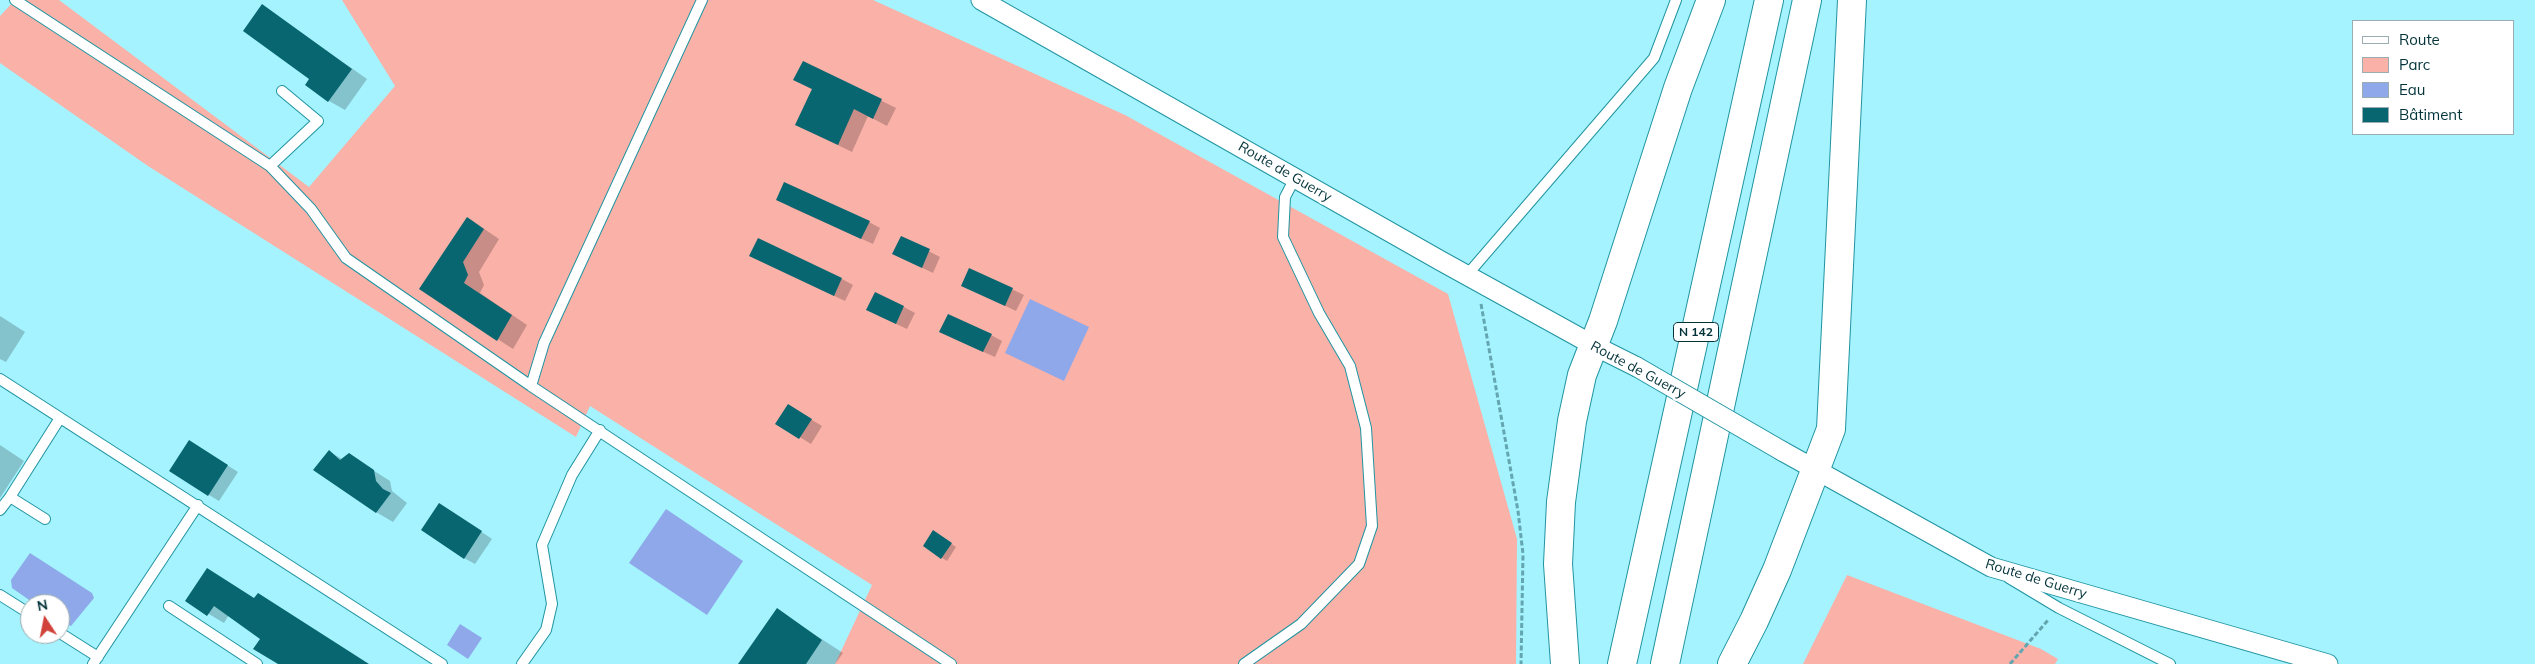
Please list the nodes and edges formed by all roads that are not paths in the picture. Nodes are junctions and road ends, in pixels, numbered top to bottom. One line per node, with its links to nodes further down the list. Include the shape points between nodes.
1 (15, 0): 10 (lane)
2 (702, 0): 15 (lane, via 544,343)
3 (980, 0): 11 (street, Route de Guerry)
4 (1676, 0): 12 (lane, via 1654,58)
5 (1711, 0): 13 (highway, via 1678,88)
6 (1770, 0): 35 (highway, N 142)
7 (1807, 0): 36 (highway, N 142)
8 (1852, 0): 18 (highway, via 1831,429)
9 (282, 91): 10 (lane, via 318,121)
10 (270, 166): 15 (lane, via 311,208 346,258)
11 (1294, 178): 12 (street, Route de Guerry); 33 (lane, via 1285,197 1283,237 1319,313 1350,366 1366,428 1372,526 1359,564 1301,624)
12 (1473, 278): 13 (street, Route de Guerry)
13 (1593, 345): 18 (street, Route de Guerry, bridge, via 1637,367); 34 (highway, via 1582,375 1572,421 1561,502 1558,564)
14 (0, 379): 16 (lane)
15 (530, 386): 17 (lane)
16 (60, 418): 19 (lane); 20 (lane)
17 (600, 430): 31 (lane, via 572,476 542,544 552,604 546,630); 32 (lane)
18 (1814, 470): 23 (street, Route de Guerry); 37 (highway, via 1777,570)
19 (10, 496): 21 (lane); 22 (lane)
20 (198, 505): 28 (lane); 30 (lane)
21 (0, 510)
22 (45, 519)
23 (1991, 567): 38 (lane, via 2059,608); 39 (street, Route de Guerry)
24 (0, 595): 26 (lane)
25 (169, 606): 29 (lane)
26 (20, 608)
27 (70, 641): 28 (lane)
28 (95, 661)
29 (258, 664)
30 (442, 664)
31 (522, 664)
32 (951, 664)
33 (1244, 664)
34 (1565, 664)
35 (1622, 664)
36 (1665, 664)
37 (1732, 664)
38 (2170, 664)
39 (2328, 664)

